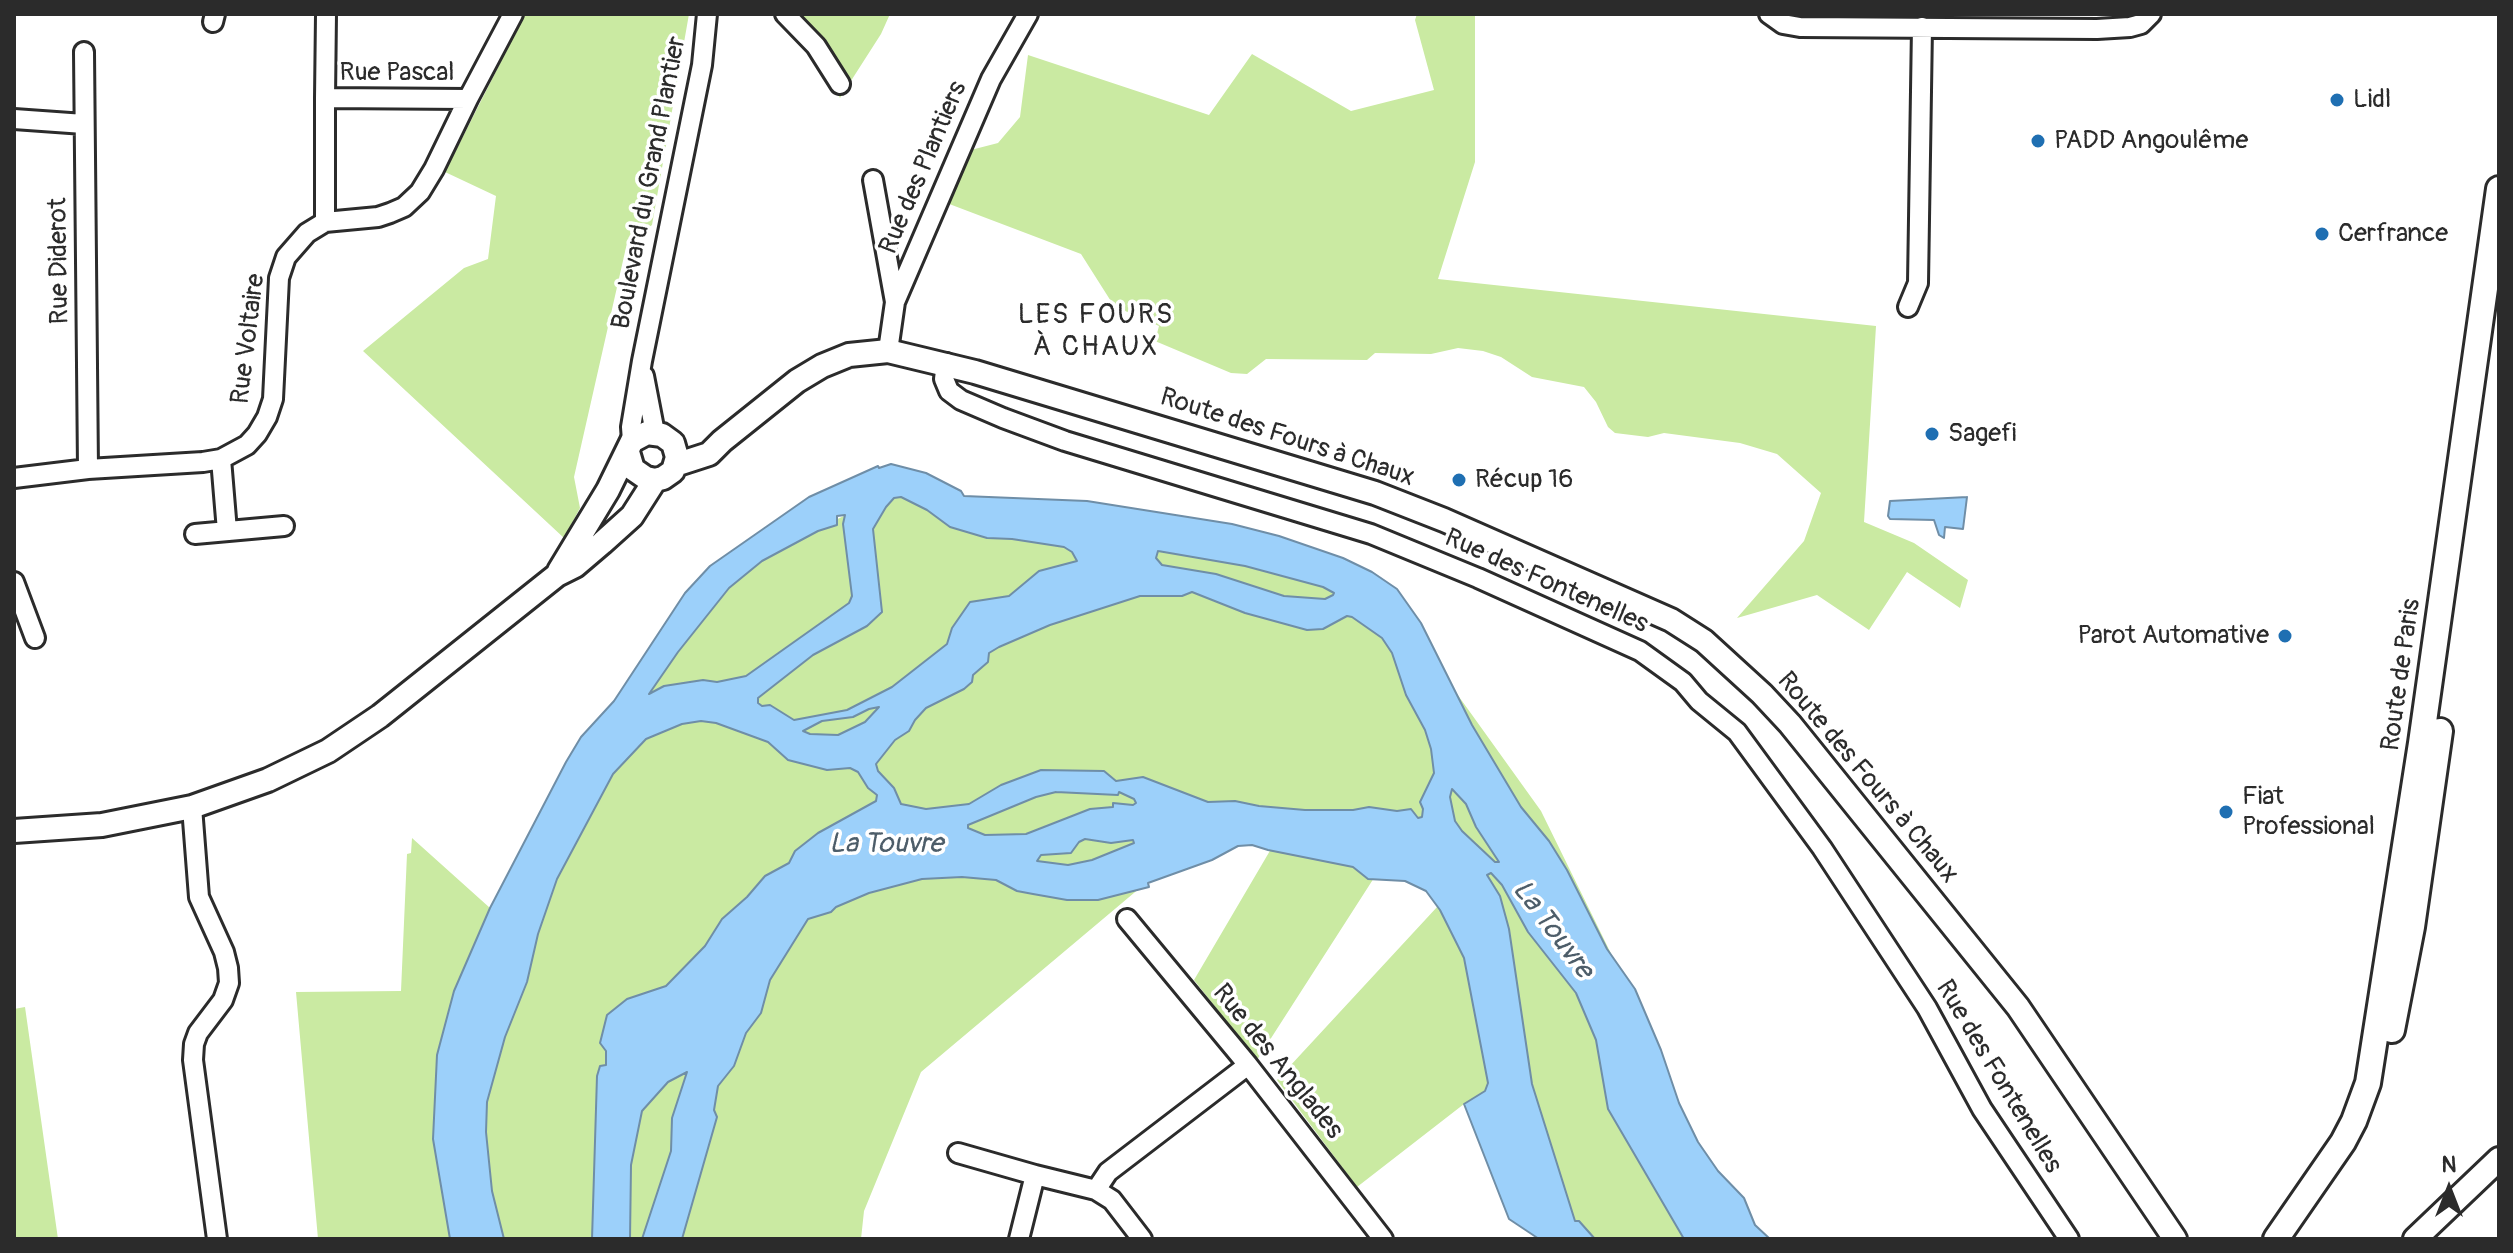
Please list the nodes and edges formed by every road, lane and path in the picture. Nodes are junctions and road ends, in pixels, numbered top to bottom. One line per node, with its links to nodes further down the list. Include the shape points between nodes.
1 (326, 14): 11 (street, Rue Pascal)
2 (513, 14): 12 (street)
3 (707, 14): 22 (street, Boulevard du Grand Plantier, via 702,65)
4 (785, 14): 10 (street, via 816,46)
5 (1028, 14): 18 (street, Rue des Plantiers, via 991,79)
6 (1769, 14): 8 (street, via 1800,27)
7 (2151, 14): 8 (street, via 2141,24 2119,29)
8 (1922, 27): 20 (street, via 1918,283)
9 (84, 52): 14 (street, Rue Diderot)
10 (840, 84)
11 (325, 98): 12 (street, Rue Pascal); 17 (street, Rue Pascal)
12 (468, 99): 17 (street, via 434,169 404,207 378,217)
13 (14, 119): 14 (street)
14 (84, 124): 27 (street, Rue Diderot)
15 (873, 180): 18 (street)
16 (2499, 189): 50 (main road, Route de Paris, via 2368,1083 2343,1142)
17 (325, 222): 26 (street, Rue Voltaire, via 298,241 279,278 273,399 267,417 247,445)
18 (895, 302): 21 (street, Rue des Plantiers)
19 (2499, 304): 51 (main road, Route de Paris, via 2412,927 2384,1067 2361,1137)
20 (1908, 307)
21 (888, 351): 23 (street, Route des Fours à Chaux); 25 (street, Route des Fours à Chaux, via 849,355 822,366 722,441)
22 (642, 361): 24 (street, Boulevard du Grand Plantier); 25 (street, Boulevard du Grand Plantier)
23 (946, 363): 48 (street, Rue des Fontenelles, via 944,379 961,400 1065,441 1371,534 1628,645 1683,682 1737,732 1822,848 1927,1008 1982,1109); 49 (street, Route des Fours à Chaux, via 1375,493 1640,605 1704,641 1790,724 1984,962)
24 (630, 447): 25 (street, Route des Fours à Chaux, via 647,433); 29 (street, via 629,462 638,475); 33 (street)
25 (668, 447): 29 (street, via 669,475)
26 (221, 459): 27 (street, Rue Voltaire); 31 (street)
27 (88, 469): 28 (street, Rue Voltaire)
28 (14, 478)
29 (655, 480): 33 (street, via 621,526)
30 (284, 526): 31 (street)
31 (227, 531): 32 (street)
32 (195, 534)
33 (557, 575): 36 (street, via 339,744 268,780)
34 (14, 582): 35 (street)
35 (35, 638)
36 (192, 807): 37 (street, via 102,825); 44 (street, via 199,897 224,952 229,983 198,1033 193,1060)
37 (14, 831)
38 (1127, 919): 39 (street, Rue des Anglades)
39 (1248, 1065): 43 (street, via 1108,1172); 47 (street, Rue des Anglades)
40 (958, 1153): 42 (street)
41 (2499, 1159): 52 (street)
42 (1035, 1175): 43 (street); 45 (street)
43 (1096, 1190): 46 (street, via 1112,1200)
44 (217, 1239)
45 (1019, 1239)
46 (1142, 1239)
47 (1383, 1239)
48 (2069, 1239)
49 (2175, 1239)
50 (2276, 1239)
51 (2291, 1239)
52 (2415, 1239)

